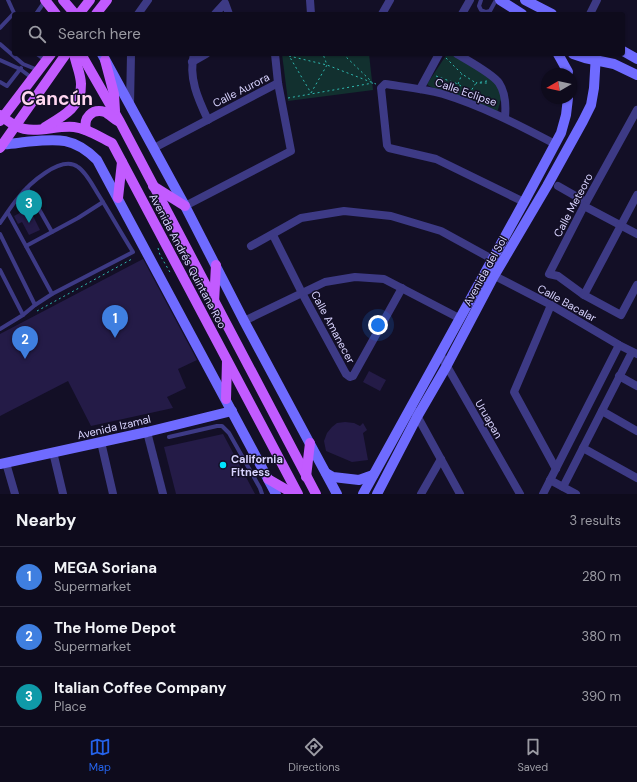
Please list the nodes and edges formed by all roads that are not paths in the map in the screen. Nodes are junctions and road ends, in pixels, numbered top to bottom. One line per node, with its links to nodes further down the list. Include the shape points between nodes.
1 (8, 0): 15 (lane)
2 (46, 0): 16 (lane); 17 (main road)
3 (63, 0): 18 (main road)
4 (90, 0): 19 (main road)
5 (107, 0): 20 (main road)
6 (149, 0): 21 (street); 22 (street)
7 (310, 0): 25 (street)
8 (390, 0): 26 (street)
9 (470, 0): 27 (street)
10 (481, 0): 11 (lane, via 480,10 486,12 490,11)
11 (496, 0)
12 (500, 0): 28 (street)
13 (597, 0): 30 (street)
14 (530, 1): 29 (street)
15 (14, 12)
16 (37, 12)
17 (55, 12)
18 (72, 12)
19 (81, 12)
20 (98, 12)
21 (140, 12)
22 (143, 12)
23 (217, 12): 24 (street, via 225,3)
24 (228, 12)
25 (311, 12)
26 (383, 12)
27 (463, 12)
28 (519, 12)
29 (549, 12)
30 (591, 12)
31 (12, 15): 32 (lane)
32 (0, 28)
33 (0, 44): 35 (lane)
34 (625, 52): 51 (street)
35 (12, 54)
36 (14, 56): 54 (lane)
37 (65, 56): 71 (main road)
38 (75, 56): 72 (main road, via 82,83 76,105)
39 (82, 56): 69 (main road, Avenida Andrés Quintana Roo)
40 (106, 56): 65 (street, Avenida Andrés Quintana Roo); 69 (main road)
41 (131, 56): 65 (street)
42 (275, 56): 62 (street)
43 (441, 56): 63 (street)
44 (460, 56): 67 (street, via 499,82 504,96)
45 (559, 56): 55 (street)
46 (567, 56): 56 (street)
47 (580, 56): 49 (street)
48 (48, 57): 58 (main road)
49 (595, 57): 53 (street); 59 (street, Avenida del Sol)
50 (193, 58): 70 (street, via 195,90)
51 (637, 59)
52 (0, 60): 57 (lane)
53 (609, 63): 59 (street, via 601,66); 60 (street)
54 (23, 64): 57 (lane); 58 (lane)
55 (565, 68)
56 (568, 68)
57 (20, 69): 58 (lane); 61 (lane, via 7,86)
58 (35, 74): 68 (main road)
59 (594, 74): 80 (street, Avenida del Sol, via 590,105)
60 (637, 75)
61 (0, 82)
62 (278, 83): 70 (street, Calle Aurora); 87 (street, Calle Aurora, via 291,151)
63 (420, 89): 67 (street, Calle Eclipse, via 443,94); 85 (street, Calle Eclipse, via 385,84 381,88 389,148 436,158)
64 (567, 104): 74 (street, Avenida del Sol, via 561,133)
65 (130, 106): 76 (street, Avenida Andrés Quintana Roo)
66 (637, 110): 86 (street, Calle Meteoro)
67 (505, 117): 74 (street, Calle Eclipse)
68 (1, 118): 71 (main road, Avenida Andrés Quintana Roo)
69 (117, 118): 73 (main road, via 104,112 93,113 85,120); 79 (main road, Avenida Andrés Quintana Roo)
70 (208, 120): 76 (street, Calle Aurora)
71 (15, 126): 72 (main road, Avenida Andrés Quintana Roo, via 29,130); 75 (main road)
72 (42, 129): 73 (main road, Avenida Andrés Quintana Roo, via 65,127)
73 (86, 130): 77 (main road, Avenida Andrés Quintana Roo, via 112,143)
74 (555, 144): 78 (street, Avenida del Sol)
75 (1, 146): 83 (street, via 58,140 75,143 97,160)
76 (154, 148): 87 (street, Avenida Andrés Quintana Roo)
77 (122, 162): 83 (main road); 119 (main road, Avenida Andrés Quintana Roo)
78 (537, 179): 80 (street); 85 (street, Avenida del Sol)
79 (152, 185): 87 (main road); 109 (main road, Avenida Andrés Quintana Roo)
80 (553, 186): 86 (street); 102 (street, Avenida del Sol)
81 (27, 188): 84 (lane, via 58,165 68,163 78,167 90,180); 88 (lane); 91 (lane)
82 (637, 195): 90 (street)
83 (118, 198): 97 (street)
84 (103, 202): 91 (lane); 98 (lane)
85 (524, 202): 99 (street, Avenida del Sol)
86 (585, 204): 90 (street); 108 (street, Calle Meteoro, via 549,274 558,276)
87 (185, 206): 100 (street, Avenida Andrés Quintana Roo)
88 (8, 212): 89 (lane); 95 (lane)
89 (0, 223)
90 (621, 226): 93 (street); 108 (street)
91 (52, 232): 95 (lane)
92 (0, 234): 110 (lane)
93 (637, 234)
94 (273, 235): 96 (street); 99 (street, via 302,218 344,211 391,216 441,231); 106 (street, Calle Amanecer)
95 (26, 246): 107 (lane)
96 (251, 246)
97 (145, 248): 98 (lane); 123 (street)
98 (132, 252): 107 (lane)
99 (492, 259): 102 (street, Avenida del Sol)
100 (216, 265): 109 (main road); 114 (street, Avenida Andrés Quintana Roo)
101 (0, 270): 103 (lane)
102 (490, 273): 111 (street, Calle Bacalar); 113 (street, Avenida del Sol); 120 (street, Avenida del Sol)
103 (1, 275): 112 (lane)
104 (637, 285): 108 (street, Calle Meteoro, via 621,315)
105 (402, 288): 106 (street, via 384,279 355,278 325,282); 106 (street, Calle Amanecer, via 353,376 350,377); 113 (street)
106 (302, 293): 114 (street)
107 (52, 294): 110 (lane)
108 (584, 295)
109 (214, 303): 140 (main road, Avenida Andrés Quintana Roo)
110 (36, 305): 112 (lane)
111 (551, 305): 116 (street, Calle Bacalar); 137 (street, via 514,392)
112 (23, 315): 115 (lane)
113 (459, 318): 118 (street, Avenida del Sol)
114 (244, 321): 132 (street, Avenida Andrés Quintana Roo)
115 (0, 329)
116 (619, 345): 117 (street, Calle Bacalar); 137 (street)
117 (635, 353): 121 (street)
118 (440, 354): 120 (street, Uruapan); 124 (street, Avenida del Sol)
119 (227, 361): 123 (main road); 152 (main road, Avenida Andrés Quintana Roo)
120 (446, 366): 127 (street, Avenida del Sol); 159 (street, Uruapan)
121 (620, 376): 122 (street); 126 (street)
122 (637, 386)
123 (226, 399): 125 (street)
124 (412, 406): 127 (street); 139 (street, Avenida del Sol)
125 (232, 411): 129 (street, Avenida Izamal); 142 (street)
126 (602, 411): 128 (street); 133 (street)
127 (417, 417): 135 (street); 156 (street, Avenida del Sol)
128 (637, 431)
129 (147, 432): 131 (street, Avenida Izamal); 148 (street)
130 (169, 437): 149 (lane, via 222,426 229,433)
131 (101, 442): 134 (street, Avenida Izamal); 147 (street)
132 (310, 443): 138 (street, Avenida Andrés Quintana Roo); 140 (main road)
133 (583, 448): 141 (street); 144 (street)
134 (53, 452): 136 (street, Avenida Izamal); 146 (street)
135 (441, 459): 157 (street); 158 (street)
136 (3, 464): 145 (street)
137 (556, 469): 143 (street)
138 (326, 473): 139 (street, via 333,477 360,480); 154 (street, Avenida Andrés Quintana Roo)
139 (373, 475): 155 (street, Avenida del Sol)
140 (306, 477): 153 (main road, Avenida Andrés Quintana Roo)
141 (637, 478)
142 (268, 479): 150 (street); 151 (main road)
143 (550, 480): 144 (street); 160 (street)
144 (563, 487): 161 (street)
145 (14, 494)
146 (63, 494)
147 (113, 494)
148 (163, 494)
149 (262, 494)
150 (276, 494)
151 (294, 494)
152 (298, 494)
153 (316, 494)
154 (337, 494)
155 (363, 494)
156 (377, 494)
157 (421, 494)
158 (460, 494)
159 (520, 494)
160 (543, 494)
161 (576, 494)

